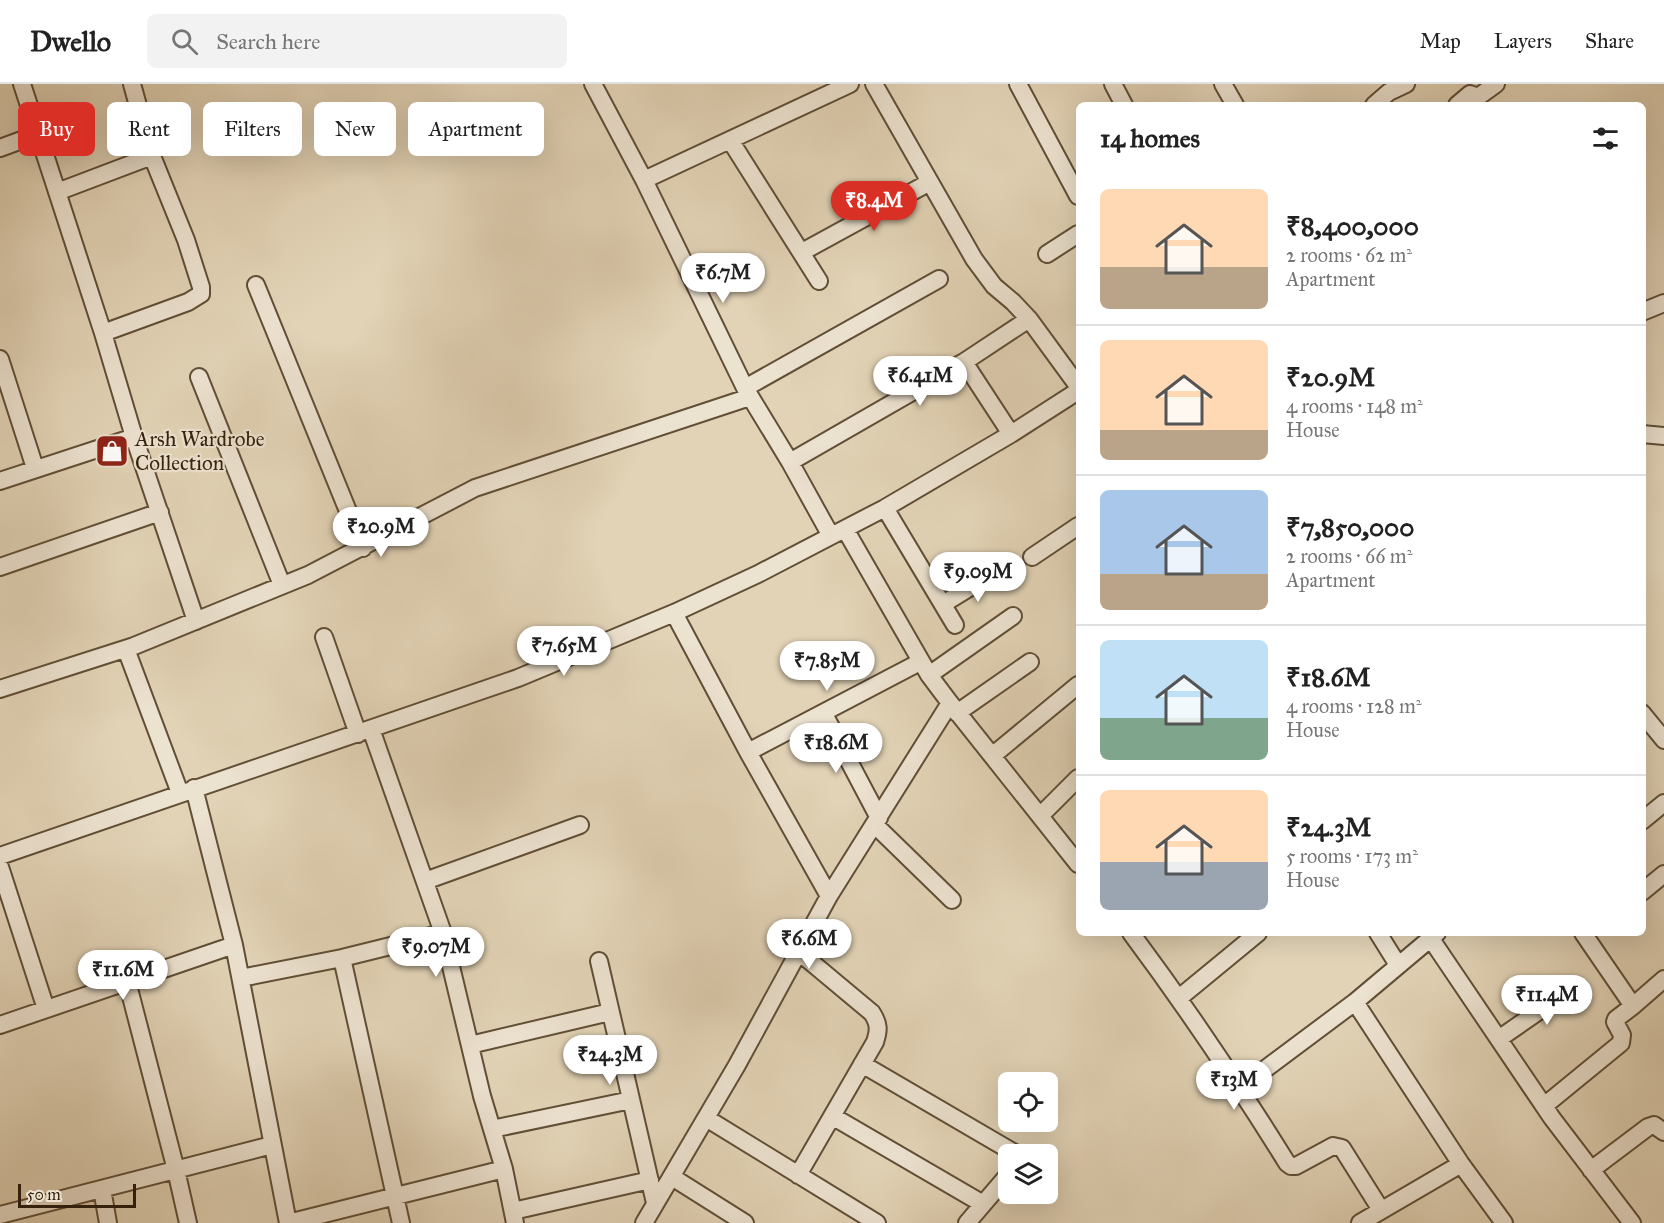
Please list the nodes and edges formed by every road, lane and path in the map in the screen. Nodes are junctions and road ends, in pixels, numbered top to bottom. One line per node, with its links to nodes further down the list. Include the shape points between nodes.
1 (22, 84): 12 (street)
2 (132, 84): 13 (street)
3 (593, 84): 23 (street)
4 (850, 84): 18 (street)
5 (874, 84): 24 (street)
6 (1018, 84): 26 (street)
7 (1113, 84): 14 (street)
8 (1223, 84): 15 (street)
9 (1406, 84): 16 (street)
10 (1496, 84): 11 (street)
11 (1479, 101): 17 (street, via 1470,94)
12 (28, 102)
13 (137, 102)
14 (1122, 102)
15 (1233, 102)
16 (1382, 102)
17 (1460, 102)
18 (730, 140): 23 (street); 28 (street)
19 (18, 141): 20 (street)
20 (0, 147)
21 (45, 156): 25 (street)
22 (152, 156): 25 (street); 36 (street, via 186,240 201,294)
23 (644, 180): 42 (street)
24 (930, 182): 28 (street); 35 (street, via 974,259 994,286)
25 (57, 192): 36 (street)
26 (1076, 192)
27 (1076, 235): 29 (street)
28 (802, 252): 31 (street)
29 (1047, 254)
30 (939, 279): 42 (street)
31 (819, 281)
32 (256, 285): 54 (street)
33 (1664, 303): 34 (street)
34 (1646, 310)
35 (1029, 319): 38 (street); 40 (street)
36 (103, 333): 46 (street)
37 (0, 359): 48 (street)
38 (964, 362): 43 (street); 47 (street)
39 (199, 377): 58 (street)
40 (1076, 386)
41 (1076, 390): 43 (street)
42 (747, 392): 47 (street); 54 (street, via 475,488)
43 (1011, 434): 50 (street)
44 (1646, 434): 45 (street)
45 (1664, 436)
46 (134, 437): 48 (street); 51 (street)
47 (790, 462): 53 (street)
48 (35, 468): 49 (street)
49 (0, 481)
50 (885, 508): 53 (street); 59 (street)
51 (160, 512): 56 (street); 62 (street)
52 (1076, 527): 55 (street)
53 (838, 533): 60 (street); 67 (street)
54 (363, 548): 58 (street)
55 (1032, 557)
56 (0, 567)
57 (995, 572): 59 (street)
58 (282, 585): 62 (street)
59 (943, 604): 63 (street)
60 (674, 613): 73 (street, via 518,678); 75 (street)
61 (1013, 616): 67 (street)
62 (196, 621): 65 (street)
63 (956, 625)
64 (324, 637): 73 (street)
65 (126, 649): 69 (street); 78 (street)
66 (1030, 662): 70 (street)
67 (924, 668): 70 (street); 71 (street)
68 (1076, 687): 76 (street)
69 (0, 689)
70 (954, 708): 76 (street); 82 (street)
71 (824, 714): 75 (street); 82 (street)
72 (1646, 718): 74 (street)
73 (365, 731): 78 (street); 88 (street)
74 (1664, 740)
75 (748, 752): 90 (street)
76 (992, 756): 80 (street)
77 (1076, 780): 80 (street)
78 (187, 791): 84 (street); 98 (street)
79 (1664, 803): 81 (street)
80 (1040, 816): 85 (street)
81 (1646, 818)
82 (877, 822): 90 (street); 91 (street)
83 (580, 825): 88 (street)
84 (0, 856)
85 (1076, 861)
86 (0, 867): 110 (street)
87 (1664, 874): 89 (street)
88 (425, 881): 92 (street)
89 (1646, 889)
90 (829, 896): 99 (street)
91 (952, 900)
92 (443, 933): 100 (street); 114 (street)
93 (1133, 936): 107 (street)
94 (1254, 936): 107 (street)
95 (1380, 936): 102 (street)
96 (1434, 936): 102 (street); 113 (street)
97 (1589, 936): 109 (street)
98 (234, 945): 103 (street); 105 (street)
99 (799, 952): 115 (street, via 862,1003 878,1023 875,1042); 120 (street)
100 (342, 958): 103 (street); 134 (street)
101 (598, 961): 111 (street)
102 (1398, 965): 108 (street)
103 (241, 978): 124 (street)
104 (1664, 980): 109 (street)
105 (127, 981): 110 (street); 127 (street)
106 (1575, 986): 113 (street)
107 (1179, 998): 116 (street)
108 (1355, 1002): 116 (street); 125 (street)
109 (1633, 1006): 118 (street, via 1616,1018 1621,1043)
110 (46, 1009): 112 (street)
111 (610, 1012): 114 (street); 117 (street)
112 (0, 1025)
113 (1500, 1038): 118 (street)
114 (470, 1045): 121 (street)
115 (862, 1064): 119 (street); 123 (street)
116 (1240, 1088): 137 (street, via 1287,1163 1296,1166 1333,1146 1342,1148)
117 (631, 1100): 121 (street); 131 (street)
118 (1544, 1106): 128 (street)
119 (832, 1116): 129 (street); 136 (street)
120 (706, 1118): 129 (street); 130 (street)
121 (492, 1129): 126 (street)
122 (1664, 1132): 128 (street, via 1654,1125 1648,1127)
123 (999, 1144)
124 (272, 1145): 127 (street); 143 (street)
125 (1461, 1164): 137 (street); 150 (street)
126 (504, 1168): 134 (street); 140 (street)
127 (176, 1170): 133 (street); 142 (street)
128 (1591, 1170): 151 (street)
129 (798, 1175): 147 (street)
130 (672, 1178): 135 (street); 146 (street)
131 (650, 1180): 135 (street); 140 (street)
132 (998, 1187): 136 (street)
133 (102, 1189): 139 (street); 141 (street)
134 (396, 1196): 143 (street); 144 (street)
135 (655, 1203): 145 (street)
136 (983, 1204): 148 (street)
137 (1381, 1210): 149 (street)
138 (0, 1215): 139 (street)
139 (29, 1216)
140 (514, 1217)
141 (108, 1223)
142 (188, 1223)
143 (288, 1223)
144 (402, 1223)
145 (644, 1223)
146 (746, 1223)
147 (877, 1223)
148 (967, 1223)
149 (1359, 1223)
150 (1504, 1223)
151 (1632, 1223)

